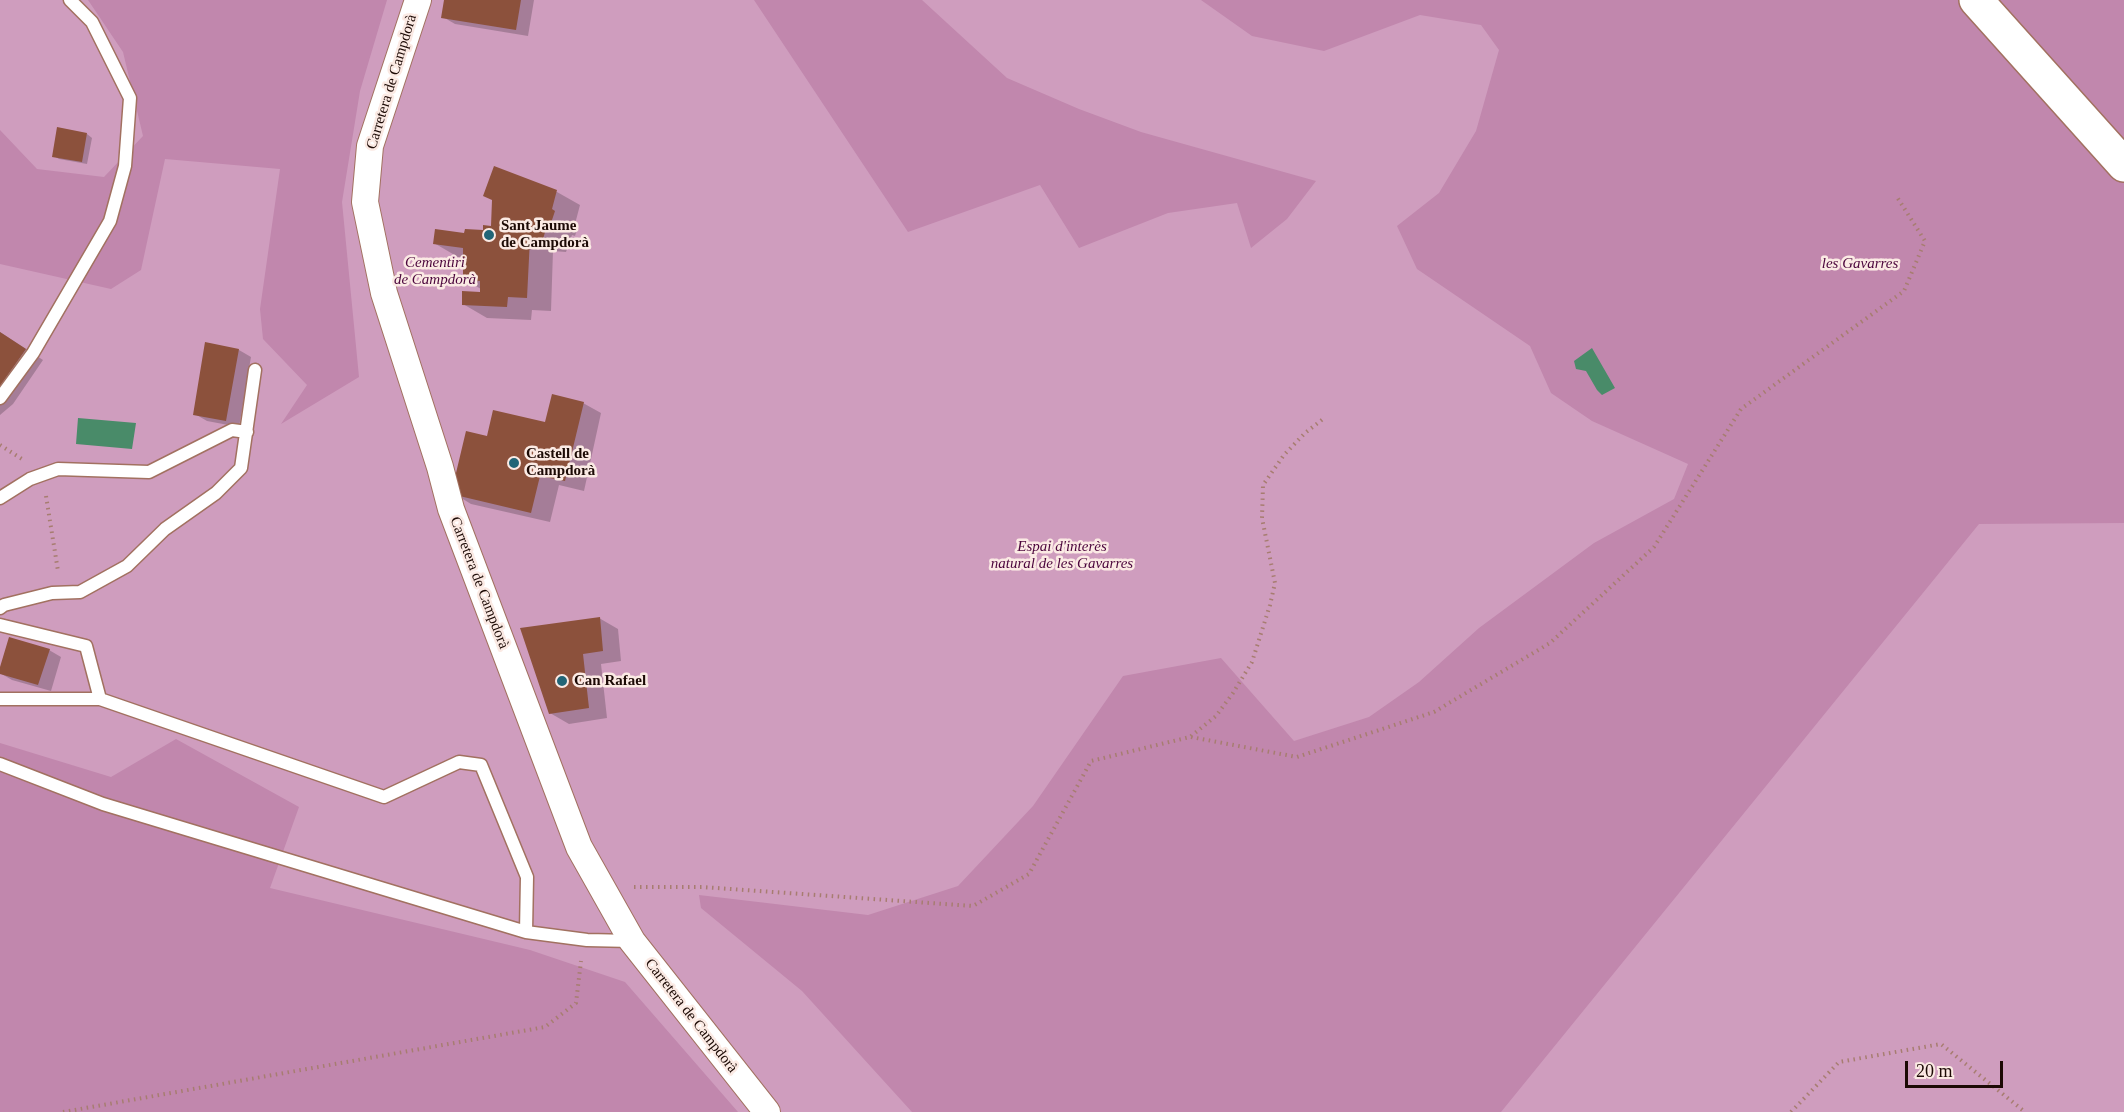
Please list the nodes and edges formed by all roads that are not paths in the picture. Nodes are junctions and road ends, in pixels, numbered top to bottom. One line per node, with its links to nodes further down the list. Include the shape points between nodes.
1 (70, 0): 6 (lane, via 92,22 130,98 125,166 110,221 33,353)
2 (418, 0): 15 (street, Carretera de Campdorà, via 370,146 365,202 384,293 451,509 579,848)
3 (1976, 0): 4 (highway)
4 (2124, 165)
5 (255, 370): 7 (lane)
6 (0, 398)
7 (247, 432): 8 (lane, via 232,430 149,472 58,470 30,479); 9 (lane, via 241,468 216,493 165,529 128,566 81,592 52,593)
8 (0, 498)
9 (0, 608)
10 (0, 625): 12 (lane, via 86,646)
11 (0, 699): 12 (lane)
12 (100, 699): 14 (lane, via 384,797 459,762 481,765 527,877)
13 (0, 764): 14 (lane, via 104,804)
14 (526, 932): 15 (lane)
15 (632, 941): 16 (street, Carretera de Campdorà)
16 (767, 1112)

